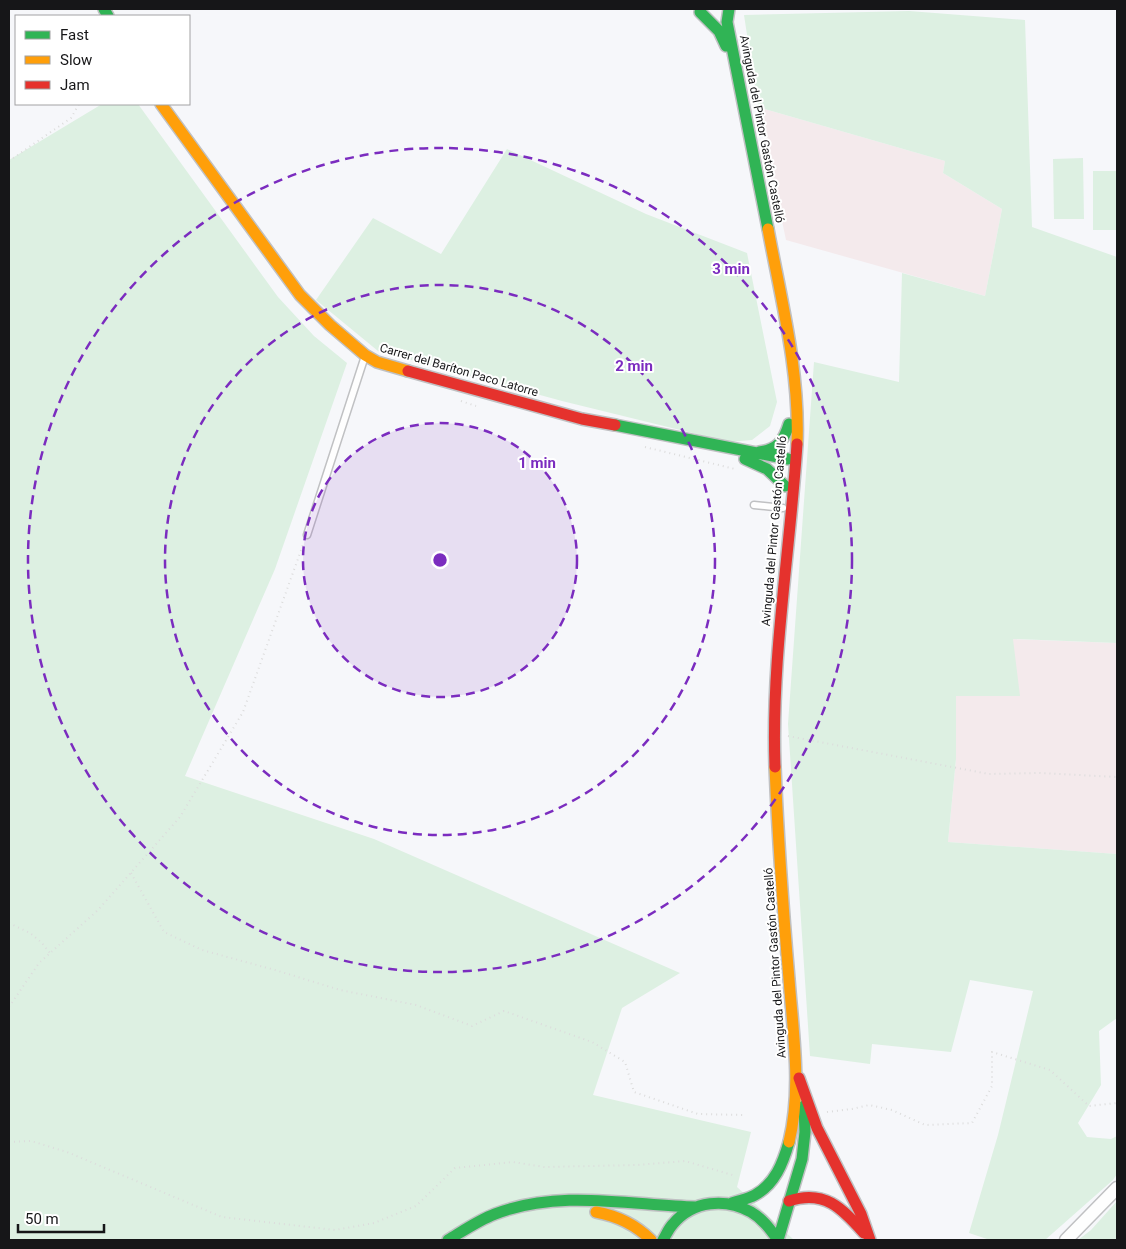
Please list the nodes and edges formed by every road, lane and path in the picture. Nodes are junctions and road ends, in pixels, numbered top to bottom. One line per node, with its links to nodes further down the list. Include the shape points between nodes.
1 (723, 9): 3 (main road, via 715,12)
2 (728, 9): 12 (main road, Avinguda del Pintor Gastón Castelló, via 727,22 791,354 797,419 796,472)
3 (696, 10): 8 (main road, Avinguda del Pintor Gastón Castelló, via 718,29 724,39 776,310)
4 (78, 105): 6 (path, via 71,118)
5 (162, 105): 7 (main road, Carrer del Baríton Paco Latorre, via 300,295)
6 (9, 161)
7 (366, 355): 9 (main road, Carrer del Baríton Paco Latorre, via 385,365 582,419); 15 (lane)
8 (789, 424): 10 (main road, Avinguda del Pintor Gastón Castelló, via 784,439 776,448); 11 (main road, Avinguda del Pintor Gastón Castelló)
9 (687, 441): 10 (main road, Carrer del Baríton Paco Latorre); 12 (main road, Carrer del Baríton Paco Latorre, via 763,465)
10 (753, 453): 11 (main road, Carrer del Baríton Paco Latorre)
11 (788, 459): 12 (main road, Avinguda del Pintor Gastón Castelló, via 791,463)
12 (789, 489): 14 (main road, Avinguda del Pintor Gastón Castelló); 16 (main road, Avinguda del Pintor Gastón Castelló)
13 (754, 505): 14 (lane)
14 (783, 508): 18 (main road, Avinguda del Pintor Gastón Castelló, via 766,690 769,761)
15 (307, 535): 19 (path, via 243,712 180,817)
16 (774, 733): 17 (path, via 989,774); 18 (main road, Avinguda del Pintor Gastón Castelló)
17 (1117, 777)
18 (780, 852): 23 (main road, Avinguda del Pintor Gastón Castelló)
19 (131, 873): 21 (path, via 98,910); 27 (path, via 164,932 202,950 340,990 416,1005 472,1026 504,1011 592,1042 617,1057 625,1062 634,1092 698,1114)
20 (9, 923): 21 (path, via 30,933)
21 (50, 953): 22 (path, via 39,963)
22 (9, 1007)
23 (797, 1072): 24 (main road, Avinguda del Pintor Gastón Castelló); 32 (main road, Avinguda del Pintor Gastón Castelló, via 791,1132 782,1164 764,1189)
24 (801, 1086): 26 (main road, Avinguda del Pintor Gastón Castelló); 31 (main road, Avinguda del Pintor Gastón Castelló, via 802,1154)
25 (1117, 1103): 26 (path, via 1089,1106 1050,1070 992,1052 992,1086 972,1123 925,1125 892,1110 869,1105)
26 (812, 1114): 34 (main road, Avinguda del Pintor Gastón Castelló)
27 (744, 1115)
28 (9, 1142): 29 (path, via 31,1141 67,1152 222,1217 335,1230 374,1223 416,1206 455,1168 513,1162 544,1167 637,1166 685,1161)
29 (736, 1176)
30 (1117, 1188): 40 (street)
31 (789, 1201): 34 (main road, Avinguda del Pintor Gastón Castelló, via 808,1196 828,1201 840,1208); 39 (main road, Avinguda del Pintor Gastón Castelló)
32 (732, 1203): 33 (main road, via 714,1202); 39 (main road, via 744,1206 764,1220)
33 (696, 1207): 35 (main road, via 570,1199 529,1204 494,1214); 38 (main road, via 679,1218)
34 (870, 1239)
35 (448, 1240)
36 (464, 1240): 37 (main road, via 516,1215 557,1208 616,1216 632,1222)
37 (651, 1240)
38 (663, 1240)
39 (778, 1240)
40 (1066, 1240)

